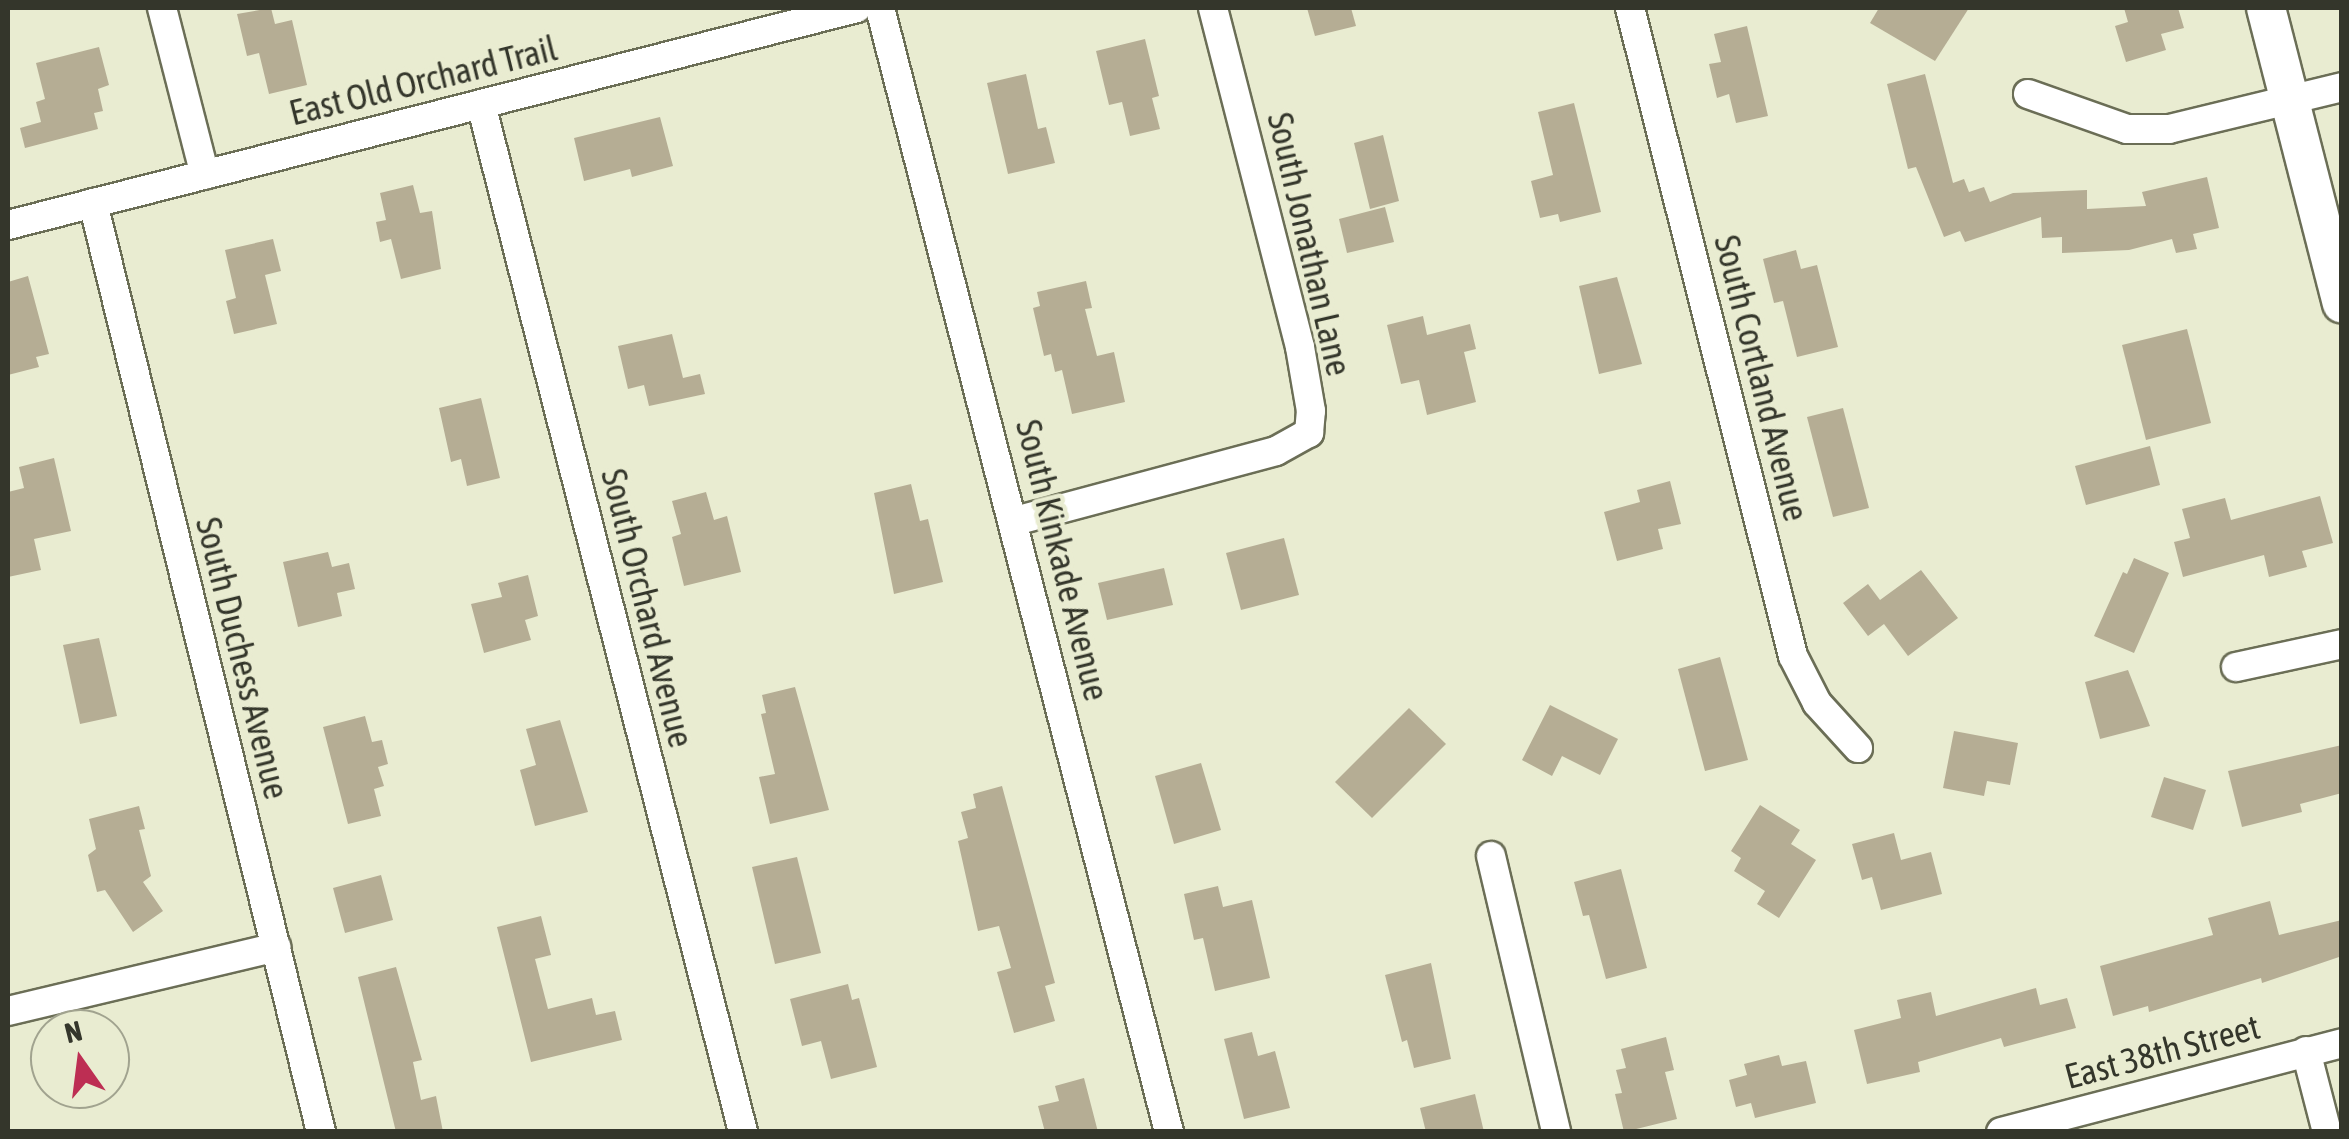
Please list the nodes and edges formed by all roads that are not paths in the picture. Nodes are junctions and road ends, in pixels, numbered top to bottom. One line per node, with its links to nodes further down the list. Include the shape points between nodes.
1 (162, 8): 11 (street)
2 (857, 8): 10 (street, East Old Orchard Trail)
3 (880, 8): 15 (street, South Kinkade Avenue)
4 (1213, 8): 15 (street, South Jonathan Lane, via 1300,347 1311,411 1308,433 1276,452)
5 (1630, 8): 18 (street, South Cortland Avenue, via 1794,656 1817,703)
6 (2266, 8): 9 (street)
7 (2342, 87): 9 (street)
8 (2028, 94): 9 (street, via 2127,129 2211,122)
9 (2290, 102): 14 (street)
10 (481, 104): 11 (street, East Old Orchard Trail); 25 (street, South Orchard Avenue)
11 (204, 174): 12 (street, East Old Orchard Trail)
12 (93, 203): 13 (street, East Old Orchard Trail); 20 (street, South Duchess Avenue)
13 (8, 225)
14 (2342, 302)
15 (1014, 521): 26 (street, South Kinkade Avenue)
16 (2342, 644): 17 (street)
17 (2236, 667)
18 (1858, 748)
19 (1491, 856): 27 (street)
20 (276, 948): 21 (street); 24 (street, South Duchess Avenue)
21 (8, 1012)
22 (2342, 1043): 23 (street, East 38th Street)
23 (2306, 1052): 28 (street, East 38th Street); 29 (street)
24 (321, 1132)
25 (743, 1132)
26 (1169, 1132)
27 (1556, 1132)
28 (2001, 1132)
29 (2327, 1132)

